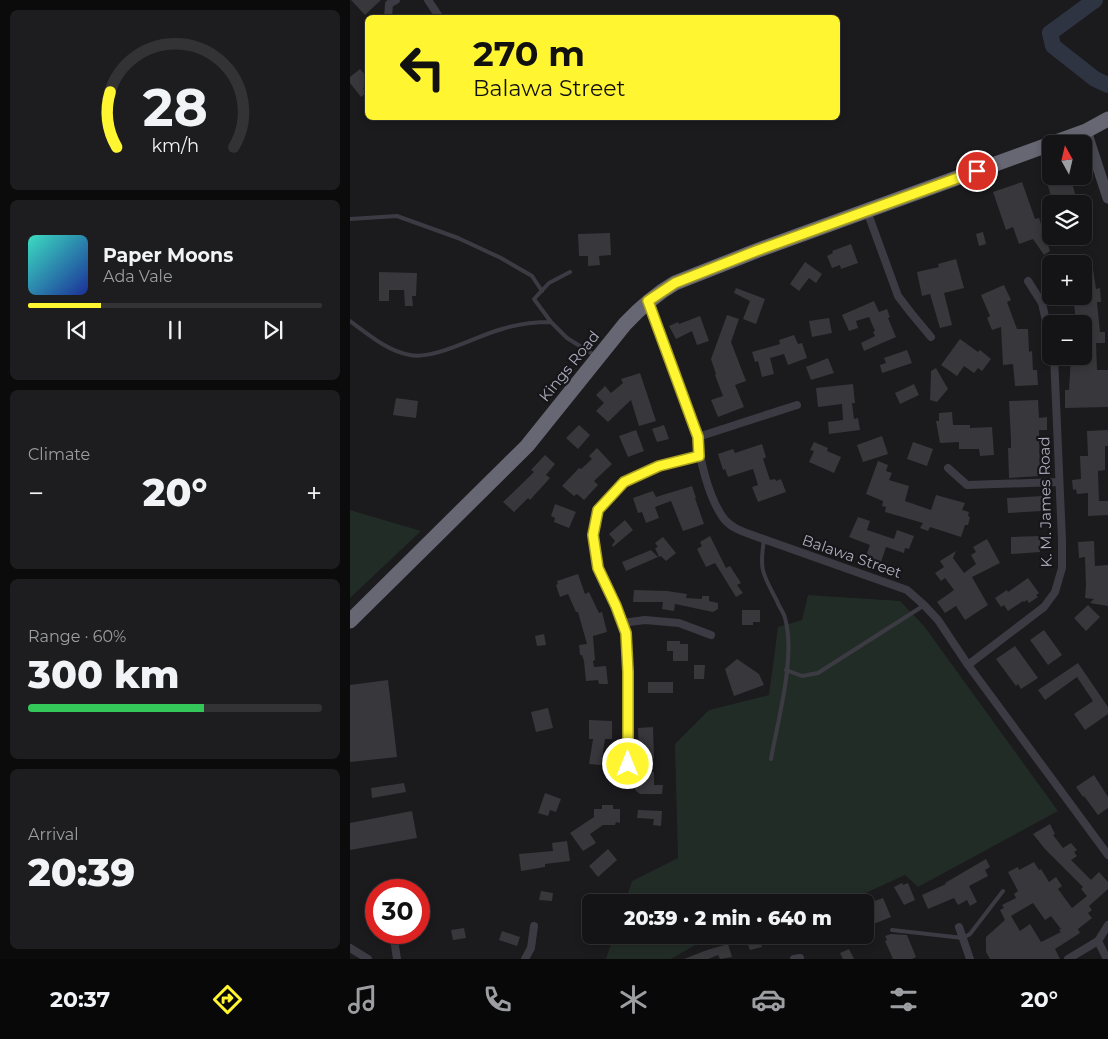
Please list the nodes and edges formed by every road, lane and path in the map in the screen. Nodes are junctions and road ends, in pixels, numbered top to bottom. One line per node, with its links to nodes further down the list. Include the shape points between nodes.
1 (396, 0): 3 (street, via 390,4)
2 (428, 0): 4 (street)
3 (388, 15)
4 (438, 15)
5 (1108, 119): 6 (highway, Kings Road)
6 (1086, 131): 7 (main road); 8 (highway, Kings Road)
7 (1108, 198)
8 (867, 211): 13 (highway, Kings Road, via 675,283); 17 (street, via 898,296)
9 (350, 220): 12 (lane, via 397,216 458,238 532,276)
10 (570, 272): 12 (lane, via 549,283)
11 (1028, 281): 14 (street, via 1042,303)
12 (542, 291): 16 (lane, via 534,299)
13 (648, 301): 18 (highway, Kings Road); 21 (street, Balawa Street)
14 (1045, 315)
15 (350, 321): 16 (lane, via 380,343 409,355 423,356 501,329)
16 (551, 322): 18 (lane, via 567,338)
17 (931, 337)
18 (597, 357): 27 (highway, Kings Road, via 527,446)
19 (1054, 365): 24 (street, K. M. James Road)
20 (797, 405): 21 (street)
21 (698, 437): 22 (street, Balawa Street)
22 (699, 456): 25 (street, Balawa Street, via 722,517 734,528); 28 (street, via 659,466 624,482 598,510 593,535 598,568)
23 (948, 468): 24 (street, via 967,485)
24 (1058, 482): 30 (street, K. M. James Road, via 1062,568 1055,592 1044,607)
25 (764, 540): 26 (street, Balawa Street, via 908,590); 31 (lane, via 763,575 785,618 789,646)
26 (924, 605): 30 (street, Balawa Street, via 938,620); 31 (lane, via 818,672 802,676)
27 (350, 621)
28 (622, 623): 29 (street, via 645,620 679,623); 33 (street, via 626,633 628,672)
29 (711, 635)
30 (968, 666): 34 (street, Balawa Street)
31 (786, 670): 32 (lane)
32 (771, 758)
33 (628, 783)
34 (1108, 855)
35 (1003, 891): 40 (lane, via 970,934)
36 (1108, 925): 41 (street)
37 (534, 926): 46 (street)
38 (959, 927): 40 (street)
39 (892, 930): 40 (lane)
40 (963, 938): 47 (street)
41 (1098, 941): 48 (street); 49 (street)
42 (395, 944): 45 (street)
43 (350, 948): 44 (street)
44 (368, 959)
45 (397, 959)
46 (526, 959)
47 (970, 959)
48 (1068, 959)
49 (1106, 959)

